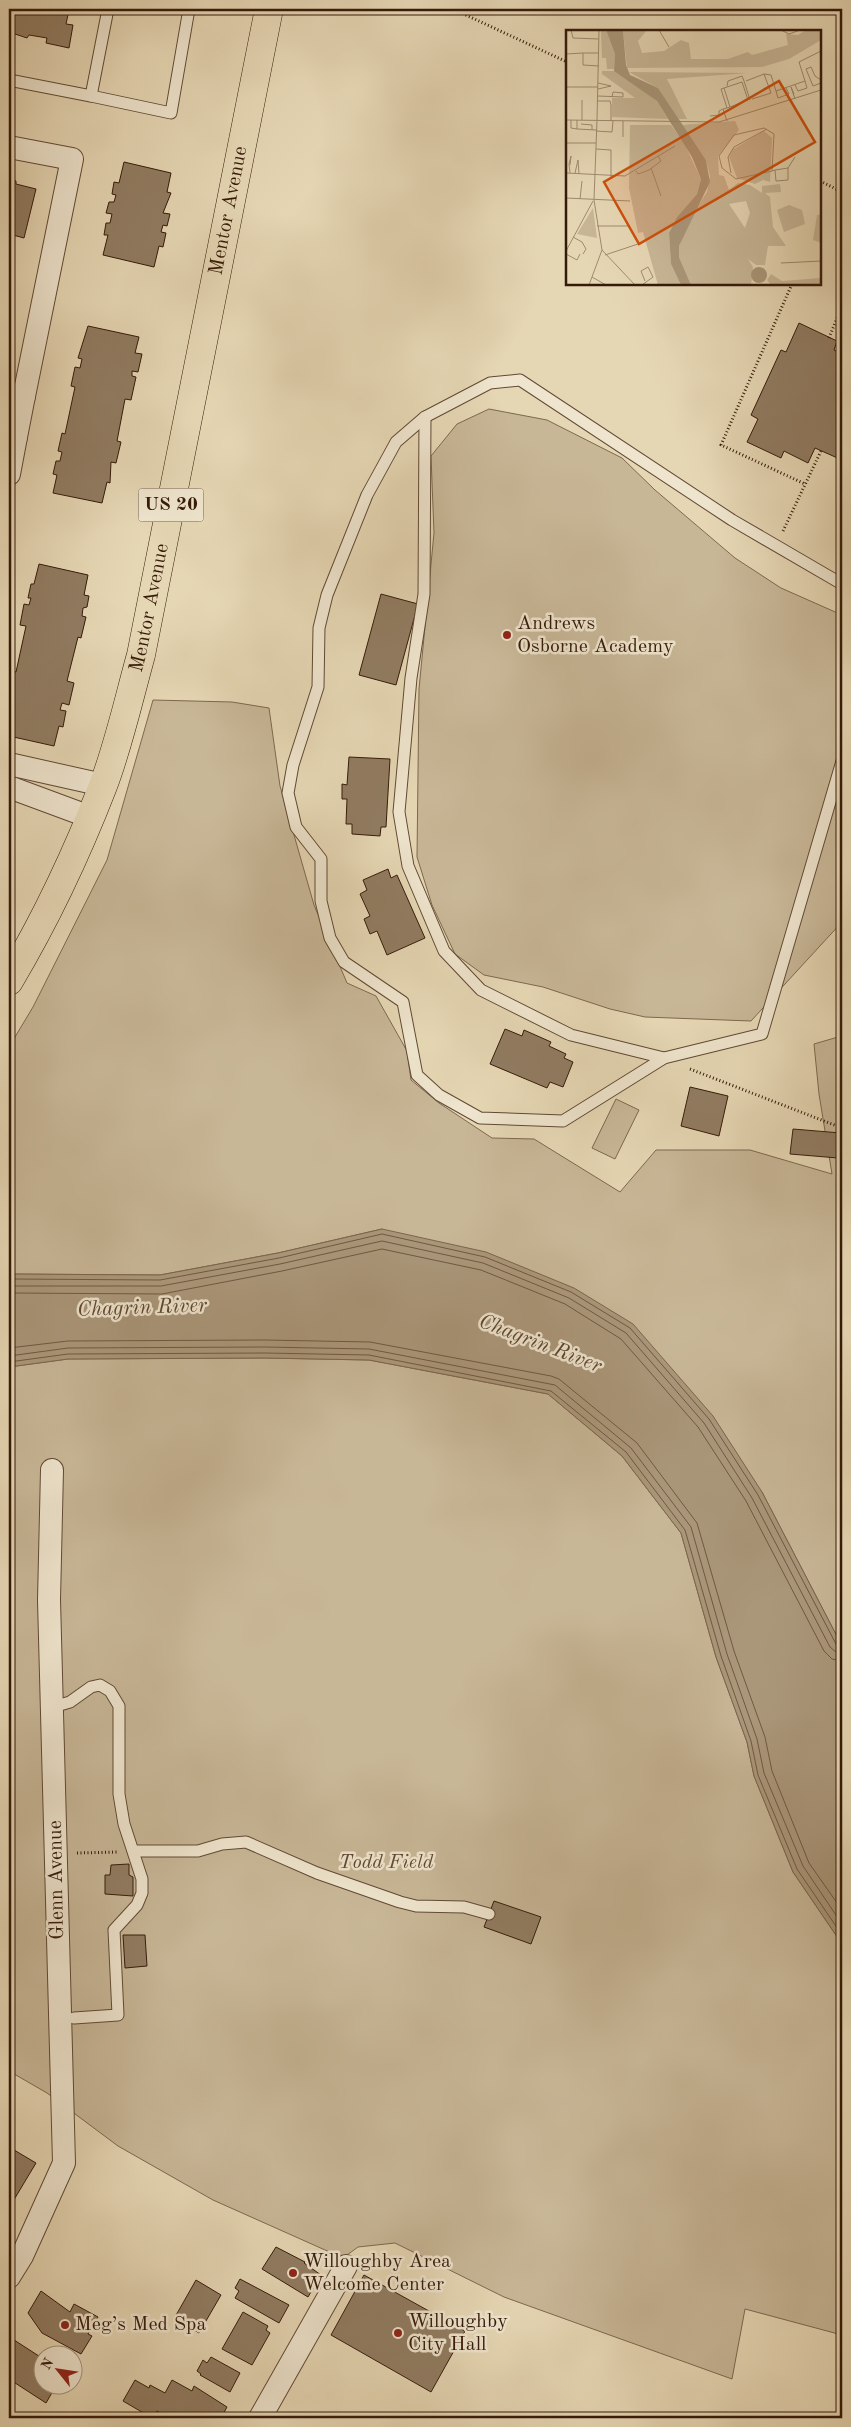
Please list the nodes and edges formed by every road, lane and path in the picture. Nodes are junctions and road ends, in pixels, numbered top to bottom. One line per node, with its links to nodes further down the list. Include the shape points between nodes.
1 (108, 9): 7 (lane)
2 (189, 9): 7 (lane, via 171,113)
3 (269, 9): 24 (main road, Mentor Avenue / US 20, via 141,655)
4 (453, 9): 5 (path)
5 (566, 62)
6 (9, 80): 7 (lane)
7 (91, 96)
8 (9, 147): 14 (street, via 72,160)
9 (821, 182): 10 (path)
10 (842, 192)
11 (792, 285): 19 (path, via 721,445)
12 (842, 306): 13 (path)
13 (829, 338)
14 (17, 395): 16 (street)
15 (425, 417): 20 (lane, via 490,382 520,380); 28 (lane, via 424,594 411,678 399,812 408,866 444,951 481,990 571,1035); 28 (lane, via 396,442 371,488 327,595 319,628 318,687 288,793 296,827 321,859 321,901 330,938 344,962 403,1002 417,1074 438,1095 480,1118 563,1121)
16 (12, 436): 18 (street)
17 (821, 451): 19 (path)
18 (9, 474)
19 (806, 484): 20 (path)
20 (776, 546): 21 (lane)
21 (842, 584)
22 (842, 761): 28 (lane, via 762,1034)
23 (9, 764): 24 (street)
24 (103, 785): 26 (main road, Mentor Avenue / US 20)
25 (9, 787): 26 (street)
26 (90, 817): 27 (main road, Mentor Avenue / US 20, via 53,899)
27 (9, 980)
28 (664, 1058): 29 (path)
29 (842, 1128)
30 (52, 1470): 31 (street, Glenn Avenue, via 49,1600)
31 (53, 1707): 32 (lane, via 70,1702 90,1687 100,1685 110,1691 119,1706 120,1794 124,1824); 33 (street, Glenn Avenue)
32 (134, 1851): 33 (path); 34 (lane, via 198,1851 246,1842 317,1873 400,1902 416,1906 464,1906); 35 (lane, via 142,1879 142,1893 137,1905 114,1930 118,2015)
33 (56, 1854): 37 (street, Glenn Avenue, via 64,2163 22,2256)
34 (489, 1914)
35 (74, 2018)
36 (346, 2266): 38 (street)
37 (9, 2277)
38 (260, 2418)

